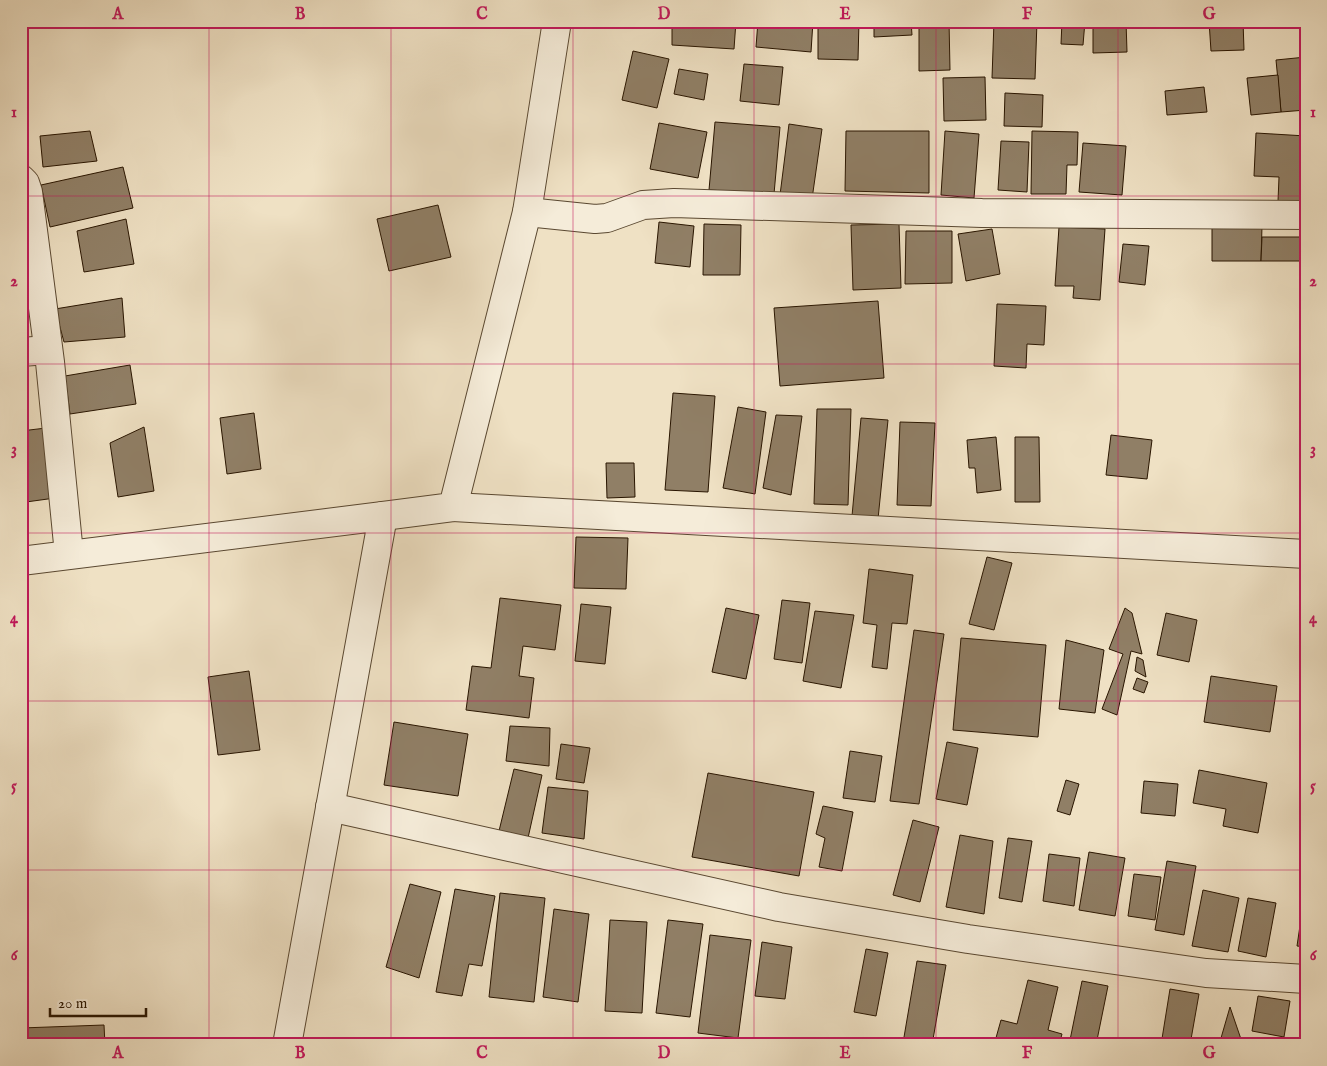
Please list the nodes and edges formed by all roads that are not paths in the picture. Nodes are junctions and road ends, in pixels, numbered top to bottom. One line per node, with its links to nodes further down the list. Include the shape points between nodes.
1 (557, 21): 3 (street)
2 (21, 179): 5 (street, via 28,192)
3 (527, 212): 4 (street, via 595,219 643,205 674,203 982,213); 7 (street)
4 (1306, 215)
5 (48, 350): 6 (street); 9 (street)
6 (21, 352)
7 (453, 507): 8 (street); 10 (street)
8 (383, 516): 9 (street); 12 (street)
9 (69, 554): 11 (street)
10 (1306, 554)
11 (21, 561)
12 (330, 808): 13 (street, via 779,907 968,939 1206,973); 14 (street)
13 (1306, 979)
14 (287, 1045)

